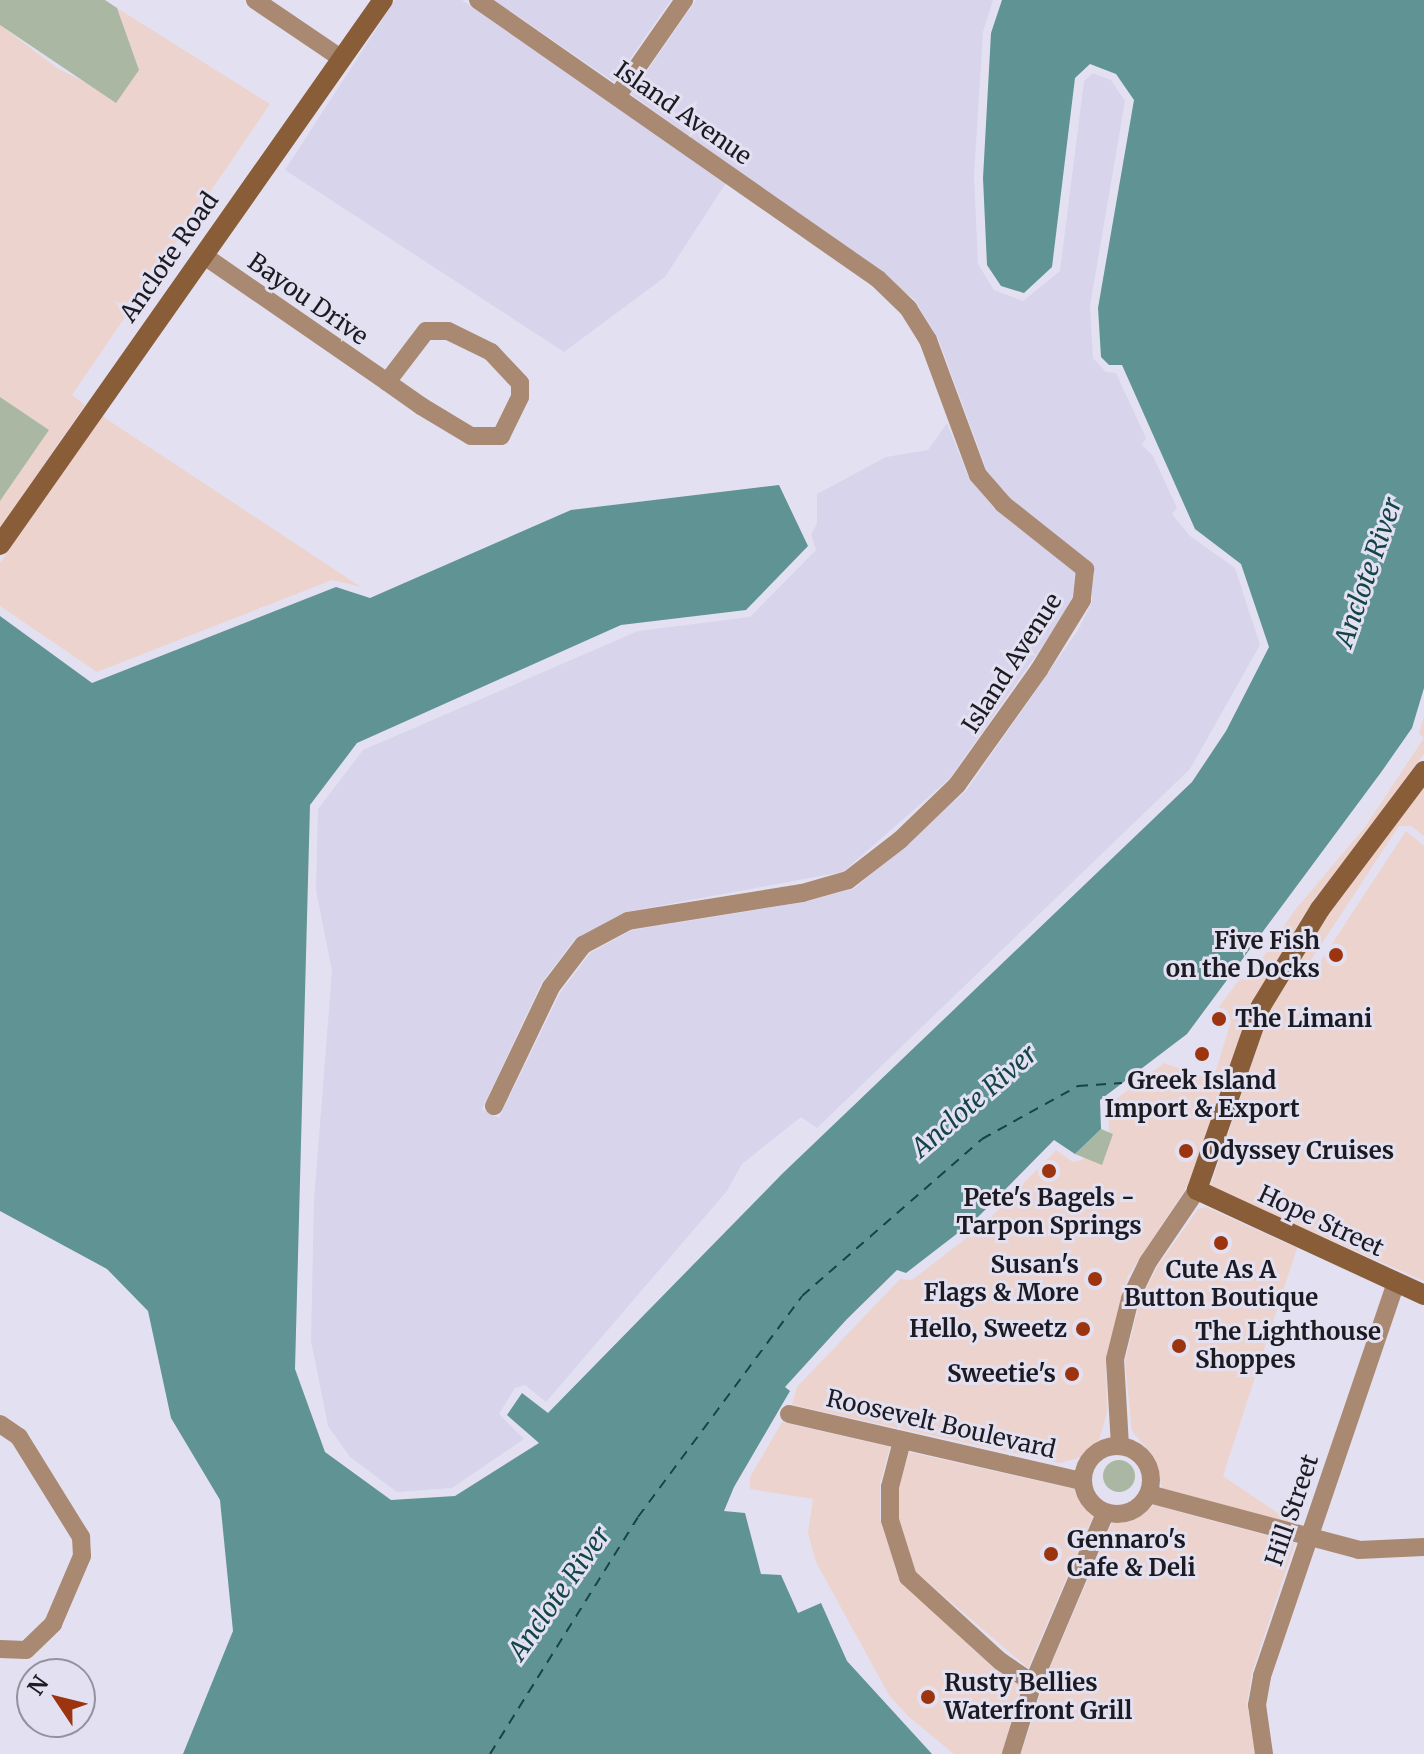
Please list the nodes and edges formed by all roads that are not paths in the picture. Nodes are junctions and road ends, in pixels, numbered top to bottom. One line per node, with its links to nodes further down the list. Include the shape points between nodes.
1 (255, 0): 5 (street)
2 (383, 0): 5 (street, Anclote Road)
3 (478, 0): 6 (street, Island Avenue)
4 (684, 0): 6 (street)
5 (342, 59): 7 (street, Anclote Road)
6 (618, 95): 11 (street, Island Avenue, via 878,279 908,308 928,340 978,475 1003,504 1085,569 1082,600 957,785 848,880 802,893 628,921 583,945 551,987)
7 (203, 255): 8 (street, Bayou Drive); 9 (street, Anclote Road)
8 (387, 382): 8 (street, Bayou Drive, via 426,331 448,331 491,352 520,383 520,397 501,436 471,436)
9 (0, 545)
10 (1424, 771): 12 (street, via 1320,909 1261,1006)
11 (494, 1106)
12 (1197, 1190): 13 (street, Hope Street); 18 (street, via 1148,1262 1130,1299 1115,1359)
13 (1395, 1285): 14 (street, Hope Street); 22 (street, Hill Street)
14 (1424, 1295)
15 (789, 1414): 17 (street, Roosevelt Boulevard)
16 (0, 1424): 24 (street, via 19,1437 35,1462 81,1537 82,1556 53,1624 26,1650)
17 (902, 1441): 19 (street, Roosevelt Boulevard); 25 (street, via 890,1487 890,1520 908,1577 1000,1661)
18 (1120, 1446): 19 (street, via 1098,1451); 20 (street, via 1147,1462)
19 (1082, 1481): 21 (street, via 1089,1500)
20 (1149, 1494): 21 (street, via 1126,1514); 22 (street)
21 (1105, 1513): 25 (street)
22 (1308, 1537): 23 (street, via 1359,1550); 27 (street, Hill Street, via 1262,1676 1257,1705)
23 (1424, 1547)
24 (0, 1649)
25 (1033, 1683): 26 (street)
26 (1011, 1754)
27 (1264, 1754)

